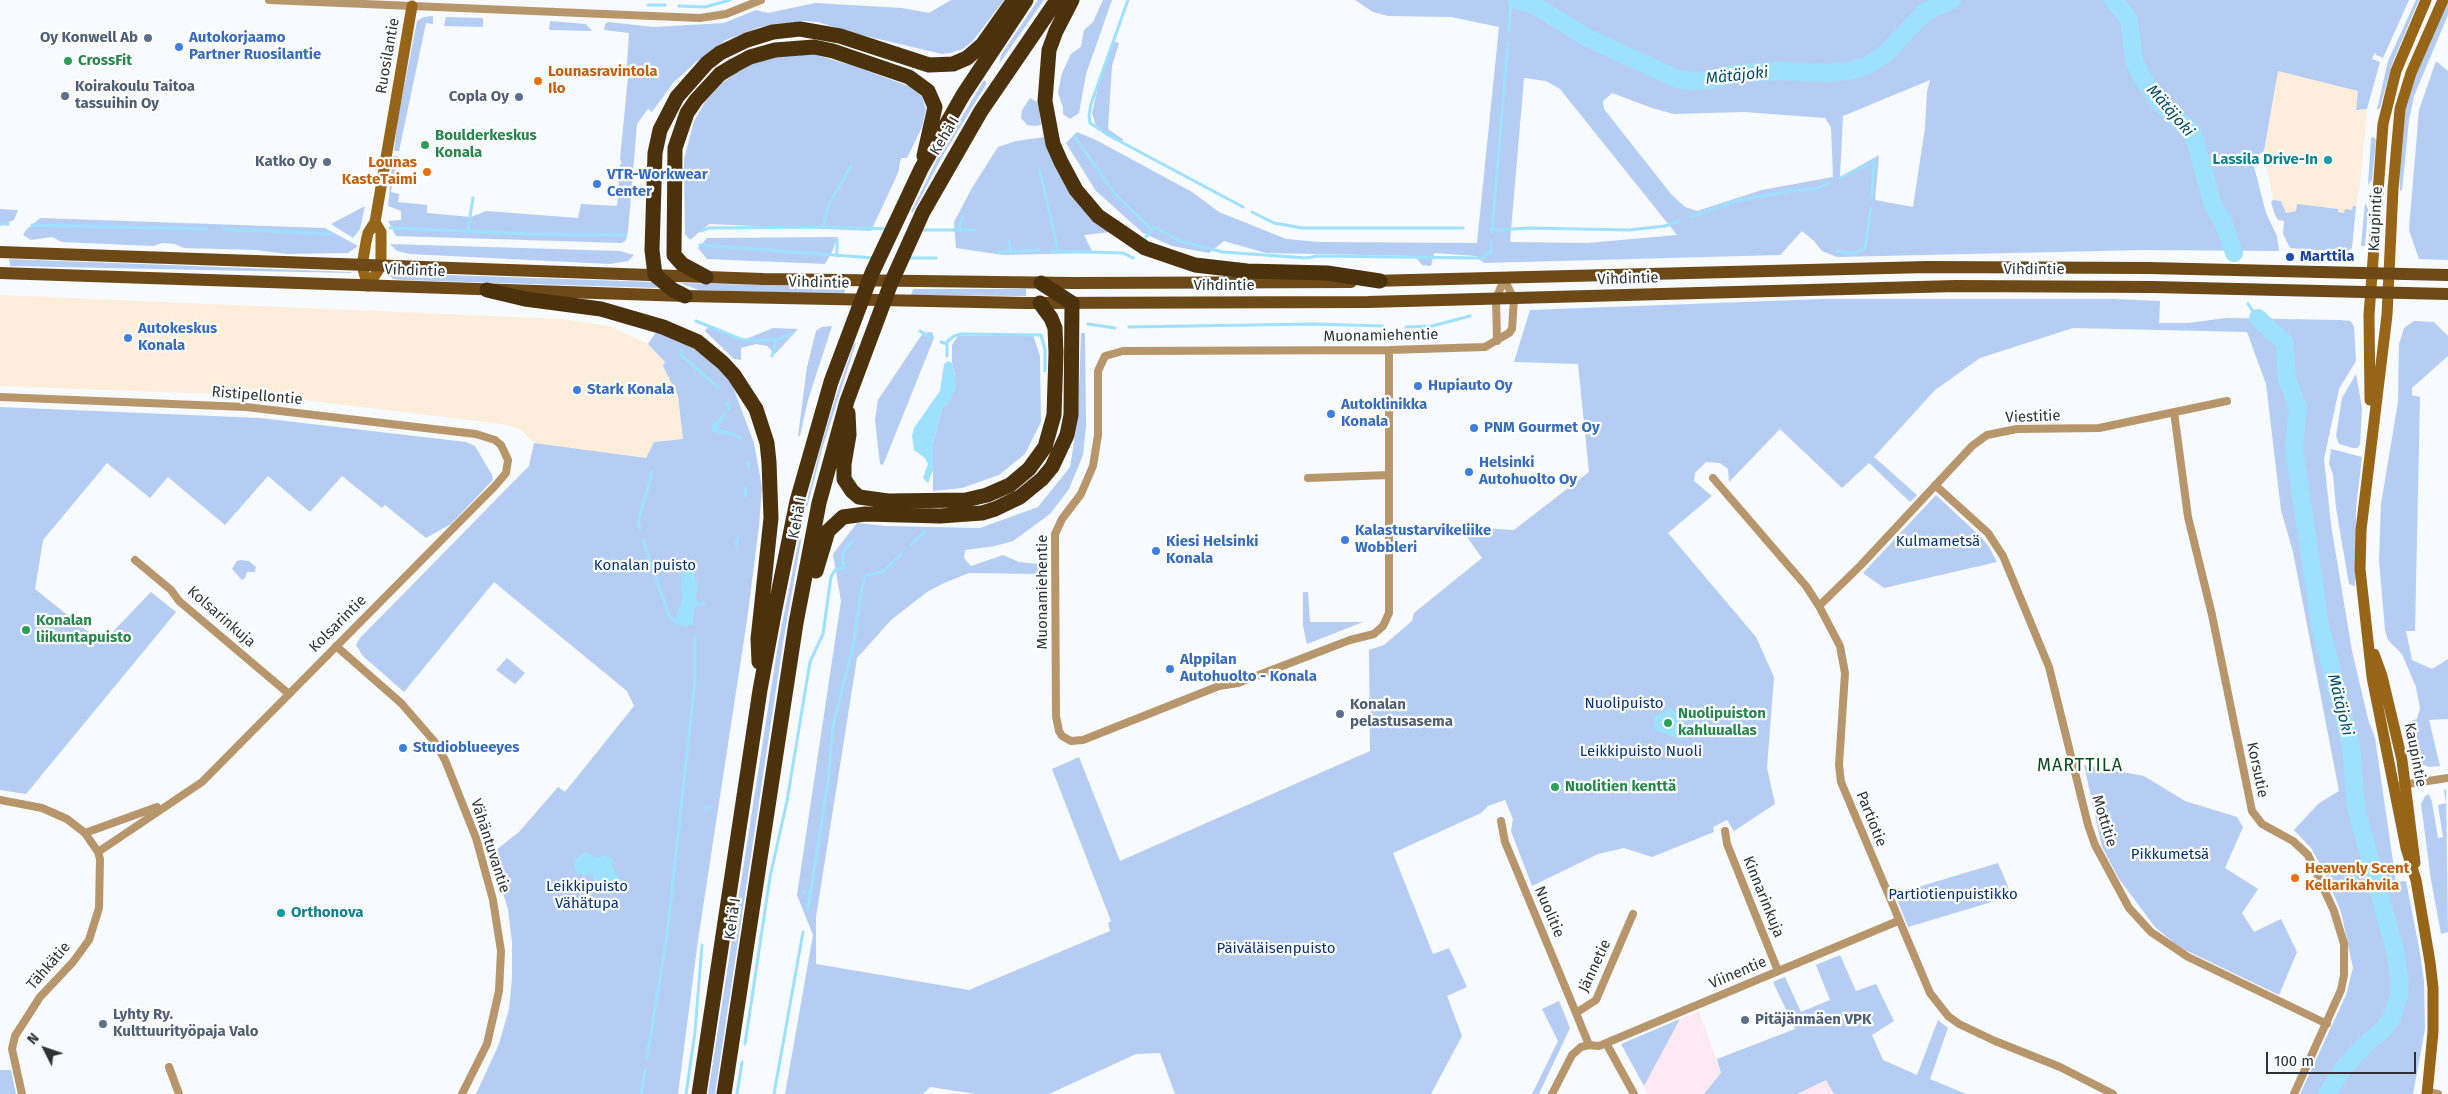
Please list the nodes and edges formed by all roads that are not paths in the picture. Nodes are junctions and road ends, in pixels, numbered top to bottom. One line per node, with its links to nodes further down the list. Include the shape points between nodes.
1 (269, 0): 9 (street, Ruosilantie)
2 (761, 0): 9 (street, via 726,14 700,18)
3 (1014, 0): 18 (highway, via 982,45 967,58 953,64 929,65 840,36 800,29 773,32 720,53 685,85 660,130 654,153 652,250)
4 (1026, 0): 10 (highway, Kehä I, via 963,96)
5 (1057, 0): 37 (highway, Kehä I, via 981,111 923,212 891,283)
6 (1072, 0): 22 (highway, via 1049,50 1045,78 1047,118 1053,144 1067,176 1098,216 1126,237 1154,252 1195,265 1247,271 1327,273)
7 (2426, 0): 16 (main road, Kaupintie, via 2396,71 2386,106)
8 (2443, 0): 17 (main road, Kaupintie, via 2411,73 2400,109)
9 (412, 3): 11 (main road, Ruosilantie)
10 (921, 169): 20 (highway, via 935,107 928,91 915,80 894,70 814,47 775,50 742,61 720,74 696,100 687,113 675,148 674,255 682,264); 50 (highway, Kehä I, via 843,344 797,501)
11 (375, 222): 13 (main road, Ruosilantie, via 368,233); 14 (main road, Ruosilantie, via 380,232)
12 (0, 252): 13 (main road, Vihdintie)
13 (362, 266): 14 (main road, Vihdintie); 24 (main road, Ruosilantie)
14 (381, 266): 18 (main road, Vihdintie); 24 (main road)
15 (0, 273): 24 (main road, Vihdintie)
16 (2372, 274): 17 (main road, Vihdintie); 21 (main road, Vihdintie, via 1927,267); 26 (main road, Kaupintie)
17 (2388, 274): 19 (main road, Vihdintie); 27 (main road, Kaupintie)
18 (655, 275): 20 (main road, Vihdintie); 29 (highway)
19 (2448, 275)
20 (706, 277): 23 (main road, Vihdintie)
21 (1504, 279): 22 (main road, Vihdintie); 30 (street); 31 (street)
22 (1380, 281): 23 (main road, Vihdintie)
23 (1041, 283): 33 (highway)
24 (368, 286): 25 (main road, Vihdintie)
25 (487, 290): 29 (main road, Vihdintie); 50 (highway, via 601,310 663,327 698,342 724,363 747,394 756,409 767,443 771,488 758,639)
26 (2370, 292): 27 (main road, Vihdintie); 31 (main road, Vihdintie, via 1956,286); 40 (main road, Kaupintie)
27 (2387, 293): 28 (main road, Vihdintie); 40 (main road, Kaupintie)
28 (2448, 294)
29 (685, 296): 32 (main road, Vihdintie)
30 (1496, 299): 31 (main road, Vihdintie); 33 (main road, Vihdintie); 34 (street)
31 (1514, 299): 34 (street, via 1512,329)
32 (1040, 303): 33 (main road, Vihdintie); 37 (highway, via 1055,328 1056,393 1050,434 1029,470 998,491 966,500 888,502 859,497 844,479)
33 (1072, 303): 48 (highway, via 1071,415 1059,453 1042,479 1010,503 982,513 940,516 860,514 839,519 830,527 824,540 812,592)
34 (1497, 341): 35 (street, Muonamiehentie, via 1475,349)
35 (1389, 350): 42 (street); 42 (street, Muonamiehentie, via 1124,351 1105,356 1098,371 1098,435 1093,466 1081,494 1062,519 1056,534 1058,731 1071,741 1083,740 1219,686 1238,683 1379,631 1389,613)
36 (0, 396): 41 (street, Ristipellontie, via 256,408 476,434 495,440)
37 (847, 401): 48 (highway, Kehä I, via 819,503)
38 (2226, 401): 39 (street, Viestitie)
39 (2174, 412): 45 (street, Viestitie, via 2098,428 1995,432 1972,446); 64 (street, Korsutie, via 2188,517 2212,615 2252,811 2262,824 2293,841 2308,855 2340,926 2344,975)
40 (2370, 447): 53 (main road, Kaupintie, via 2360,530 2360,569 2369,639 2382,676)
41 (505, 452): 49 (street, Kolsarintie, via 508,466 503,478)
42 (1389, 475): 43 (street)
43 (1308, 478)
44 (1713, 478): 47 (street, Partiotie, via 1806,586)
45 (1935, 485): 47 (street, Viestitie); 64 (street, Mottitie, via 1988,533 2003,556 2049,666 2095,845 2130,908 2151,932 2176,950)
46 (135, 560): 51 (street, Kolsarinkuja)
47 (1819, 606): 61 (street, Partiotie, via 1840,646 1845,665 1839,765 1841,782)
48 (796, 623): 73 (highway, Kehä I)
49 (336, 646): 51 (street, Kolsarintie); 71 (street, Vähäntuvantie, via 401,703 434,740 476,838 494,900 501,952 499,992 487,1044)
50 (760, 690): 72 (highway, Kehä I)
51 (289, 694): 55 (street, Kolsarintie, via 202,782)
52 (2448, 778): 53 (street)
53 (2400, 786): 68 (main road, Kaupintie, via 2415,846 2416,880 2433,988)
54 (0, 800): 58 (street, via 53,812)
55 (168, 803): 58 (street, Kolsarintie); 59 (street, Kolsarintie)
56 (1500, 821): 63 (street, Nuolitie, via 1505,842)
57 (1725, 831): 62 (street, Kinnarinkuja, via 1727,844)
58 (85, 832): 59 (street)
59 (98, 852): 69 (street, Tähkätie, via 99,908 89,940 40,997 15,1036 12,1050)
60 (1633, 914): 63 (street, Jännetie, via 1596,1000)
61 (1898, 922): 62 (street, Viinentie); 76 (street, Partiotie, via 1930,993 1948,1016 1972,1031 2060,1067)
62 (1778, 971): 65 (street, Viinentie)
63 (1576, 1013): 66 (street, Jännetie)
64 (2327, 1024): 77 (street, Korsutie)
65 (1606, 1043): 66 (street, Viinentie, via 1594,1047); 75 (street)
66 (1589, 1045): 74 (street, via 1572,1055)
67 (169, 1067): 70 (street)
68 (2430, 1093)
69 (22, 1094)
70 (179, 1094)
71 (462, 1094)
72 (699, 1094)
73 (724, 1094)
74 (1552, 1094)
75 (1634, 1094)
76 (2113, 1094)
77 (2294, 1094)

